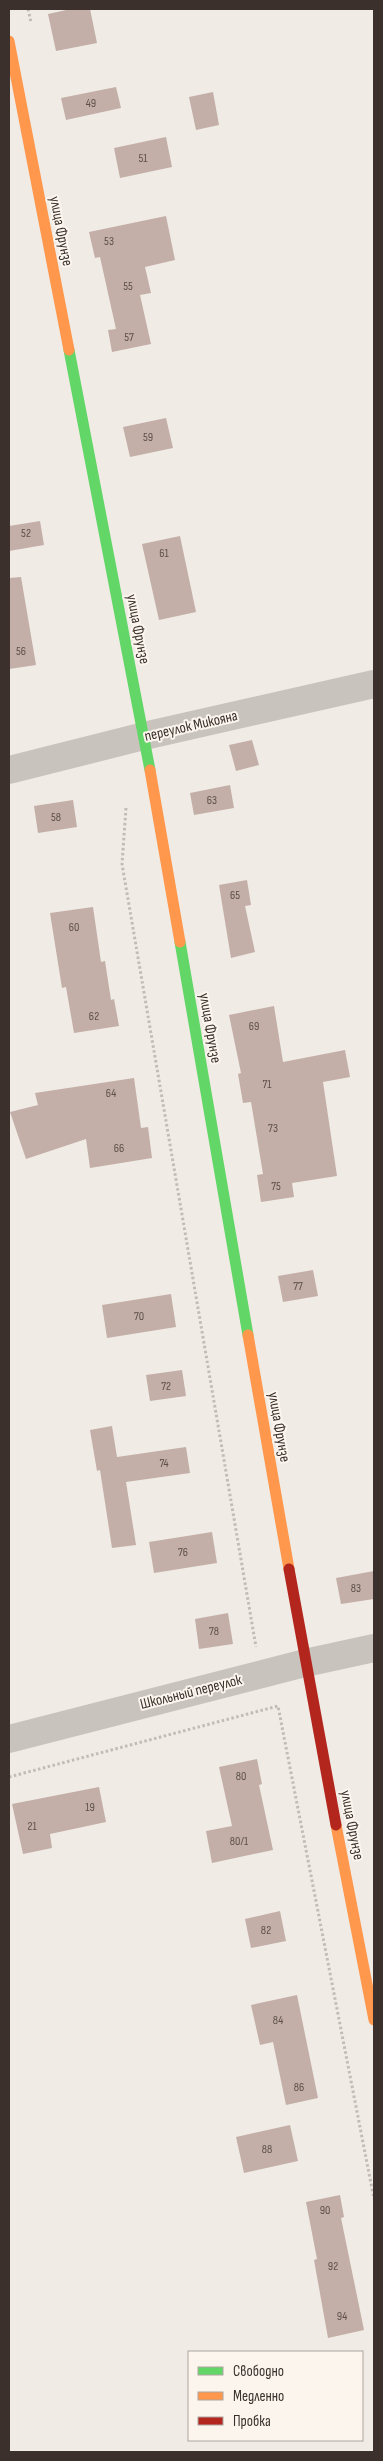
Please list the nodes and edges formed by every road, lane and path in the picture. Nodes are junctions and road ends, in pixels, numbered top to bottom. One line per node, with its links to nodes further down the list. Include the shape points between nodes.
1 (9, 41): 3 (street, улица Фрунзе)
2 (374, 684): 3 (street, переулок Микояна)
3 (144, 736): 4 (street, переулок Микояна); 6 (street, улица Фрунзе)
4 (9, 770)
5 (374, 1648): 6 (street, Школьный переулок)
6 (305, 1663): 7 (street, Школьный переулок); 9 (street, улица Фрунзе)
7 (9, 1739)
8 (9, 1777): 10 (path, via 278,1706)
9 (374, 2020)
10 (374, 2199)

